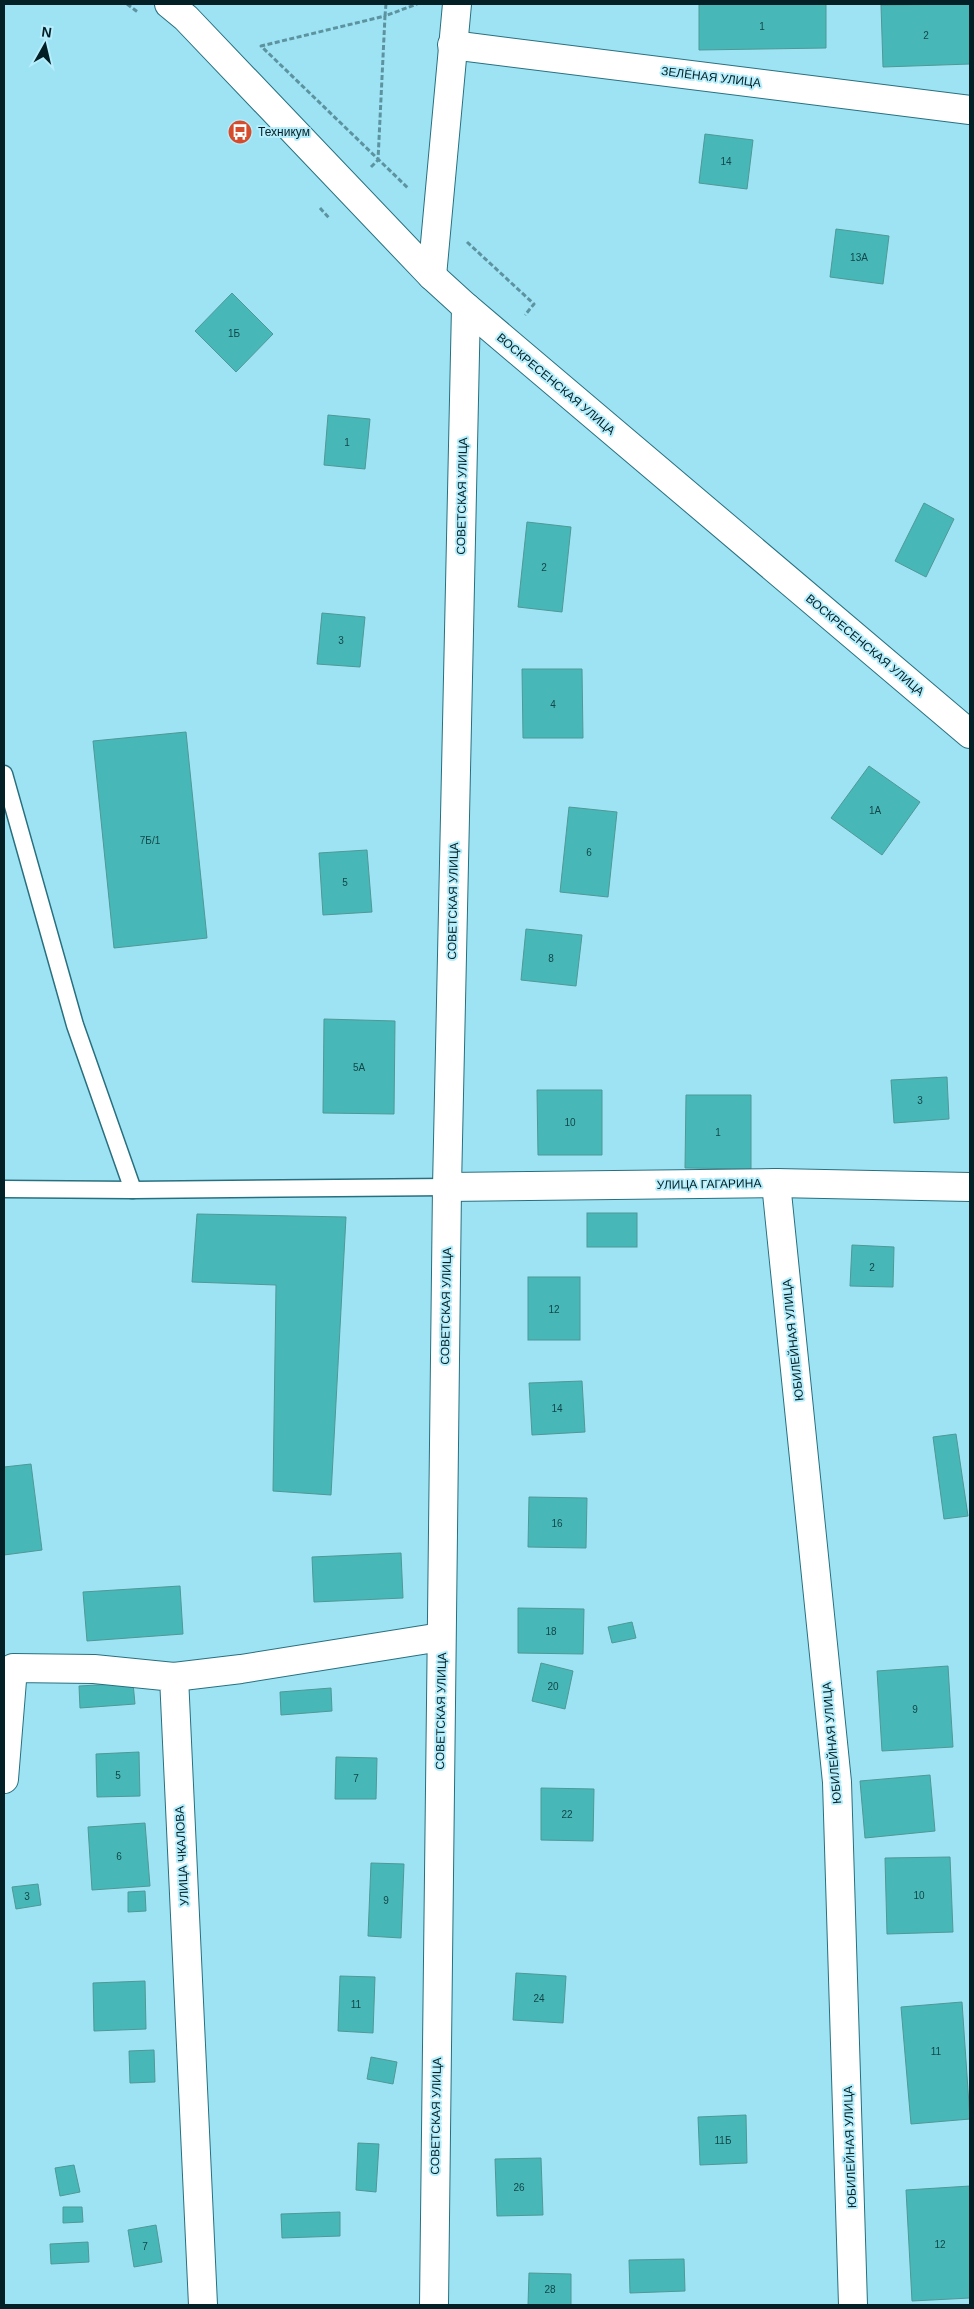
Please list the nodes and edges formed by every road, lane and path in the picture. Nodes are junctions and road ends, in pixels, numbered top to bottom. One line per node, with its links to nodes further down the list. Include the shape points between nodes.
1 (169, 4): 9 (street, ВОСКРЕСЕНСКАЯ УЛИЦА)
2 (386, 4): 5 (path)
3 (417, 4): 5 (path)
4 (457, 4): 6 (street)
5 (385, 16): 8 (path); 8 (path, via 262,46)
6 (452, 45): 7 (street, ЗЕЛЁНАЯ УЛИЦА); 10 (street)
7 (970, 110)
8 (378, 160): 9 (path)
9 (349, 189): 10 (street, ВОСКРЕСЕНСКАЯ УЛИЦА)
10 (432, 276): 11 (street, ВОСКРЕСЕНСКАЯ УЛИЦА)
11 (466, 307): 12 (street, ВОСКРЕСЕНСКАЯ УЛИЦА); 15 (street, СОВЕТСКАЯ УЛИЦА)
12 (970, 734)
13 (4, 774): 18 (lane, via 75,1025)
14 (776, 1183): 15 (street, УЛИЦА ГАГАРИНА); 16 (street, УЛИЦА ГАГАРИНА); 25 (street, ЮБИЛЕЙНАЯ УЛИЦА, via 837,1782)
15 (447, 1187): 18 (lane); 19 (street, СОВЕТСКАЯ УЛИЦА)
16 (970, 1187)
17 (4, 1188): 18 (lane)
18 (133, 1190)
19 (442, 1637): 21 (street); 24 (street, СОВЕТСКАЯ УЛИЦА)
20 (8, 1664): 21 (street); 22 (street)
21 (174, 1677): 23 (street, УЛИЦА ЧКАЛОВА)
22 (4, 1778)
23 (203, 2305)
24 (434, 2305)
25 (854, 2305)

